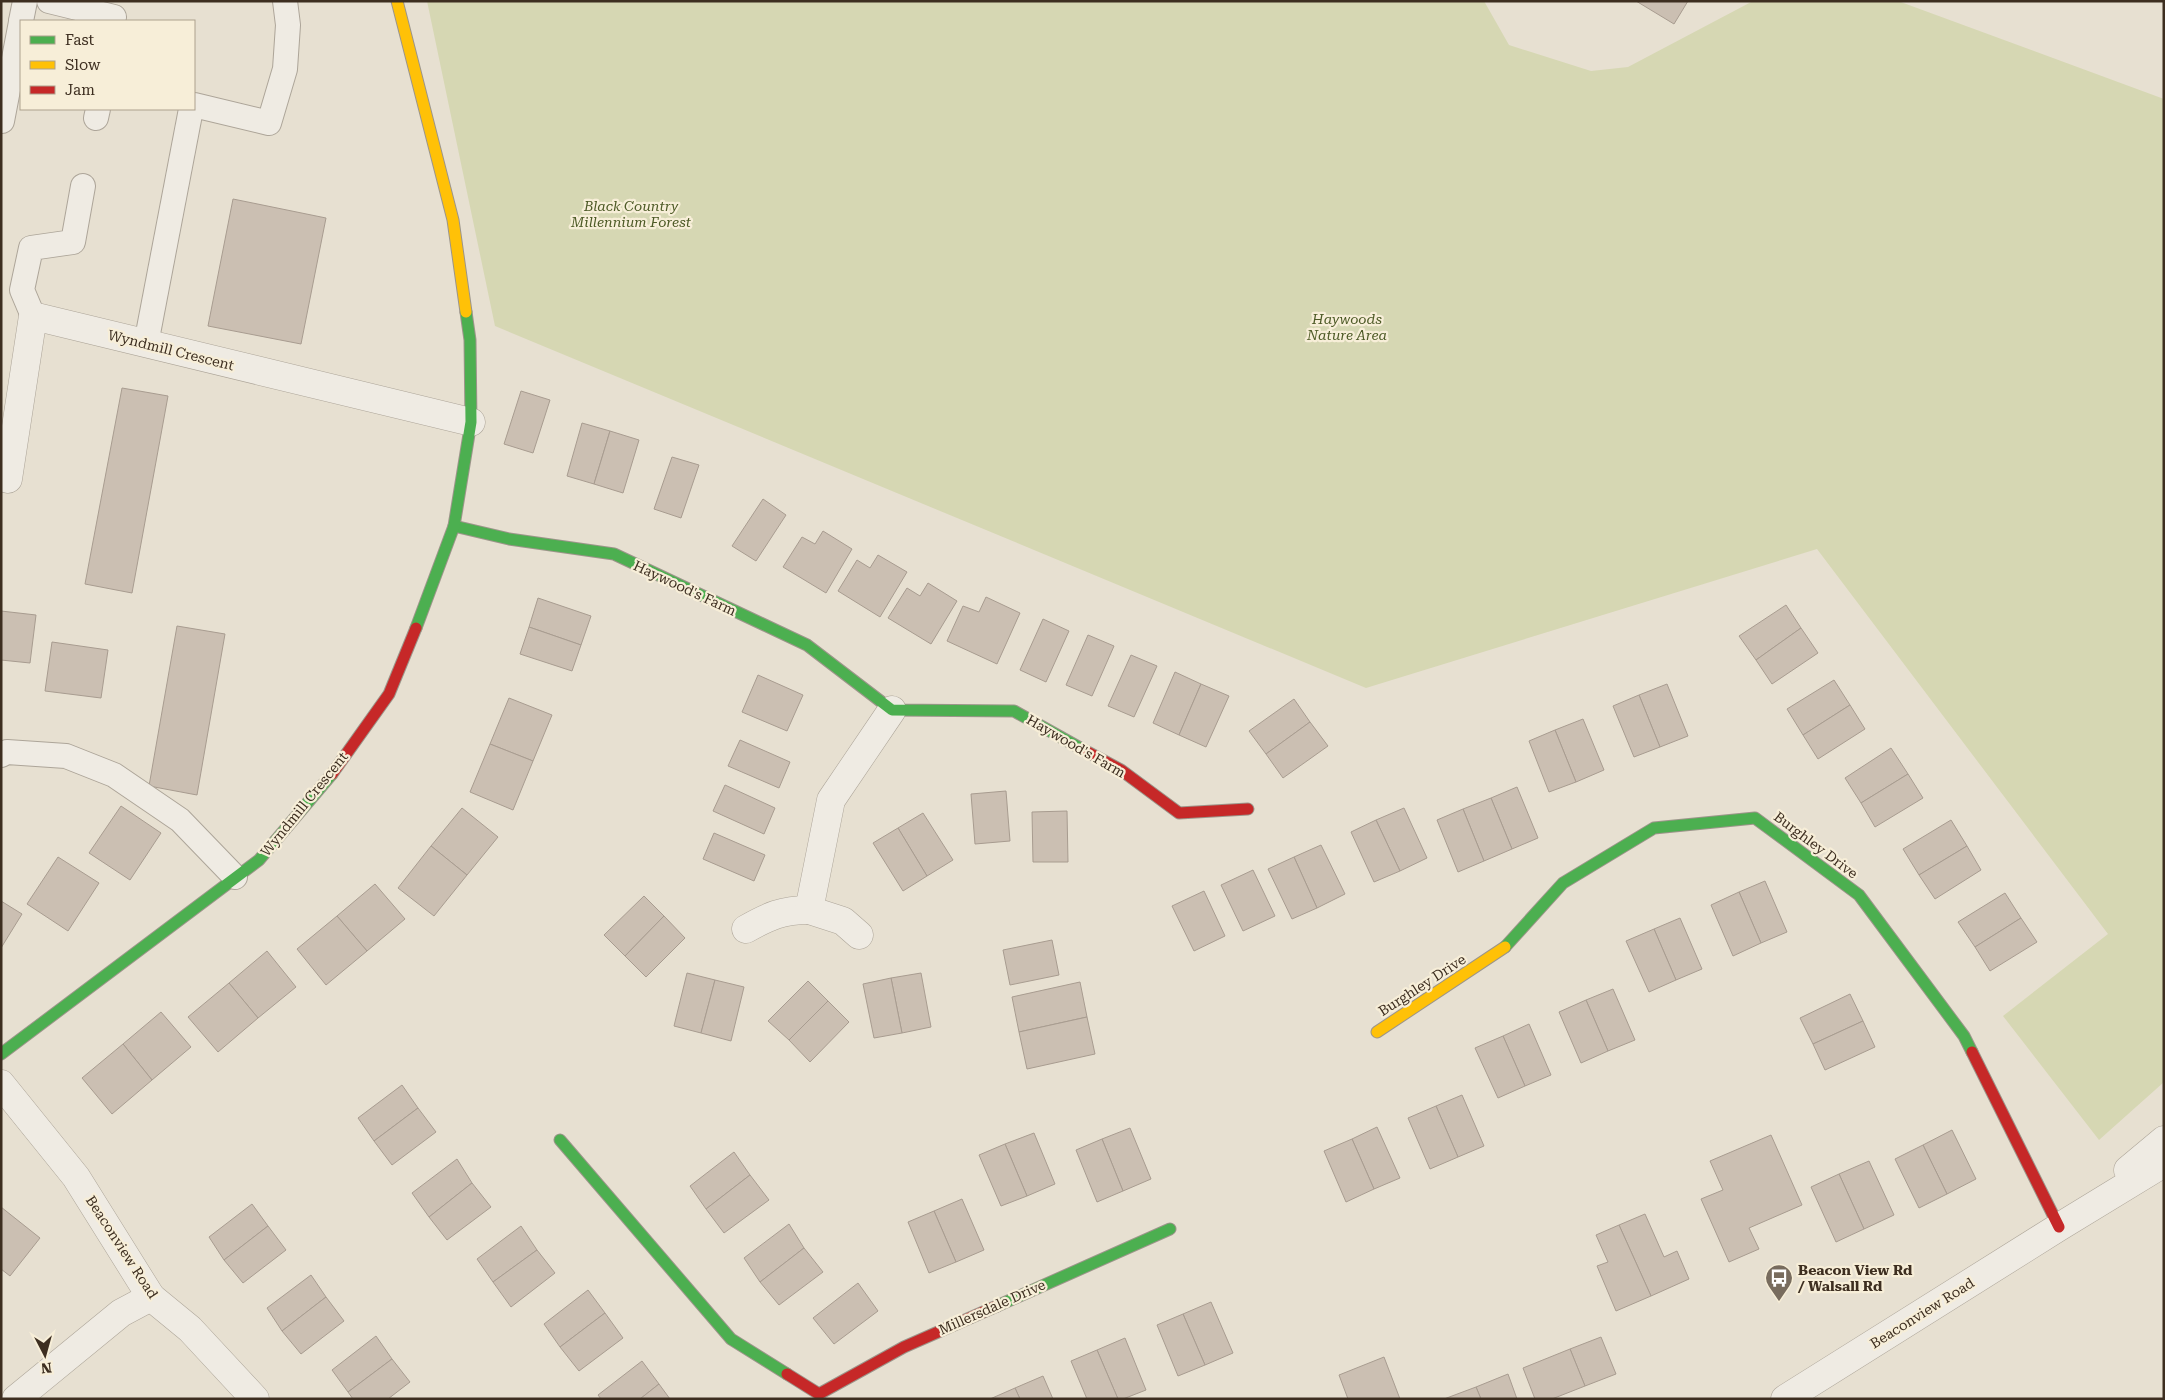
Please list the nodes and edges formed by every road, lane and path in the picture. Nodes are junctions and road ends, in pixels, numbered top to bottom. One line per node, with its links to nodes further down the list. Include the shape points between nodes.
1 (25, 1): 5 (lane)
2 (49, 1): 6 (lane, via 114,17)
3 (285, 1): 8 (lane, via 288,26 285,69 269,122)
4 (397, 1): 14 (street, Wyndmill Crescent, via 453,220 470,340)
5 (21, 20)
6 (113, 20)
7 (20, 26): 10 (lane)
8 (195, 105)
9 (191, 110): 13 (lane)
10 (2, 121)
11 (83, 186): 12 (lane, via 73,242 31,248 22,290)
12 (32, 316): 13 (street, Wyndmill Crescent); 15 (street)
13 (146, 344): 14 (street, Wyndmill Crescent)
14 (472, 422): 16 (street, Wyndmill Crescent)
15 (8, 479)
16 (454, 526): 17 (street, Haywood's Farm, via 509,539 614,554 807,645); 20 (street, Wyndmill Crescent, via 389,694 330,777 259,860)
17 (892, 710): 19 (street, Haywood's Farm, via 1014,711 1121,770 1179,813); 21 (street, via 831,800)
18 (1, 755): 20 (lane, via 7,752 66,756 114,775 180,820)
19 (1248, 810)
20 (235, 877): 25 (street, Wyndmill Crescent)
21 (809, 910): 22 (street, via 788,910); 23 (street, via 843,921)
22 (746, 929)
23 (859, 935)
24 (1377, 1032): 30 (street, Burghley Drive, via 1500,951 1563,883 1654,828 1755,818 1859,896 1964,1036)
25 (1, 1054)
26 (1, 1084): 32 (street, Beaconview Road, via 76,1177)
27 (560, 1140): 33 (street, Millersdale Drive, via 731,1339)
28 (2164, 1140): 30 (street)
29 (2164, 1163): 30 (street)
30 (2059, 1227): 36 (street, Beaconview Road)
31 (1170, 1228): 33 (street, Millersdale Drive, via 904,1347)
32 (151, 1297): 34 (street, via 121,1313); 35 (street, Beaconview Road, via 190,1329)
33 (818, 1396)
34 (16, 1399)
35 (255, 1399)
36 (1785, 1399)

